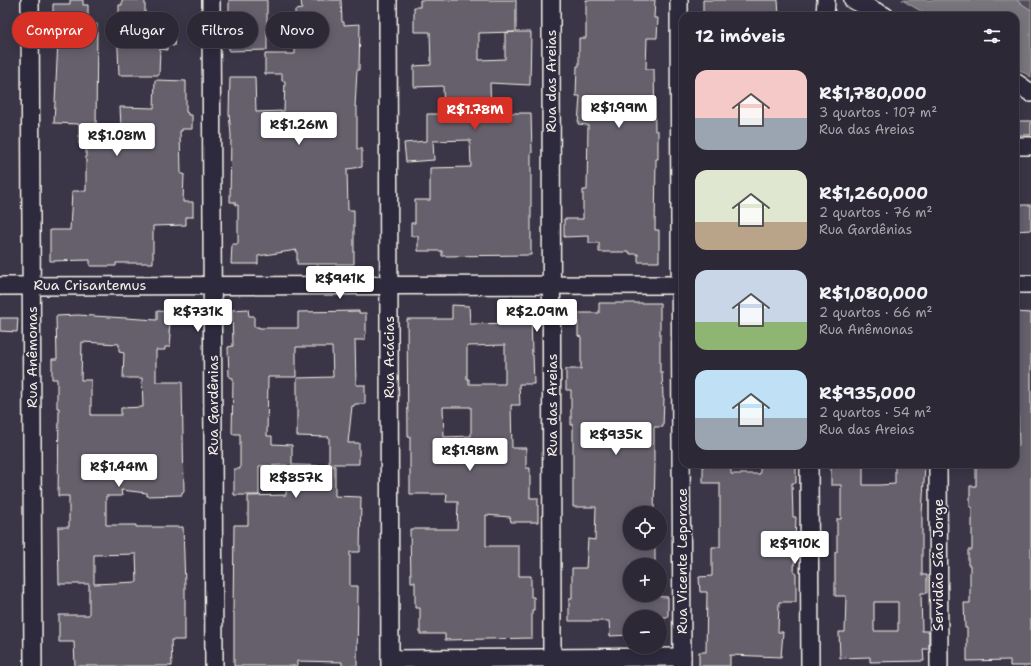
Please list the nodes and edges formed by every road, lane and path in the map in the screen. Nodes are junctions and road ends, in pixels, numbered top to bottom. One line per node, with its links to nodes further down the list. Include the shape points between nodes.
1 (30, 0): 22 (street, Rua Anêmonas)
2 (211, 0): 17 (street, Rua Gardênias)
3 (388, 0): 18 (street, Rua Acácias)
4 (551, 0): 19 (street, Rua das Areias)
5 (679, 0): 8 (street, Rua Vicente Leporace)
6 (826, 0): 9 (street)
7 (853, 0): 10 (street)
8 (679, 12)
9 (825, 12)
10 (877, 12)
11 (1019, 85): 12 (street)
12 (1031, 93)
13 (1019, 146): 14 (street)
14 (1031, 146)
15 (1019, 284): 16 (street)
16 (1031, 284)
17 (213, 285): 18 (street, Rua Crisantemus); 22 (street, Rua Crisantemus); 30 (street, Rua Gardênias)
18 (389, 285): 19 (street, Rua Crisantemus); 26 (street, Rua Acácias)
19 (551, 285): 20 (street, Rua Crisantemus); 27 (street, Rua das Areias)
20 (679, 285)
21 (0, 286): 22 (street, Rua Crisantemus)
22 (32, 286): 29 (street, Rua Anêmonas)
23 (682, 468): 28 (street, Rua Vicente Leporace)
24 (809, 468): 31 (street)
25 (938, 468): 32 (street, Servidão São Jorge)
26 (390, 662): 27 (street)
27 (552, 662): 28 (street)
28 (682, 662)
29 (33, 666)
30 (214, 666)
31 (810, 666)
32 (939, 666)

